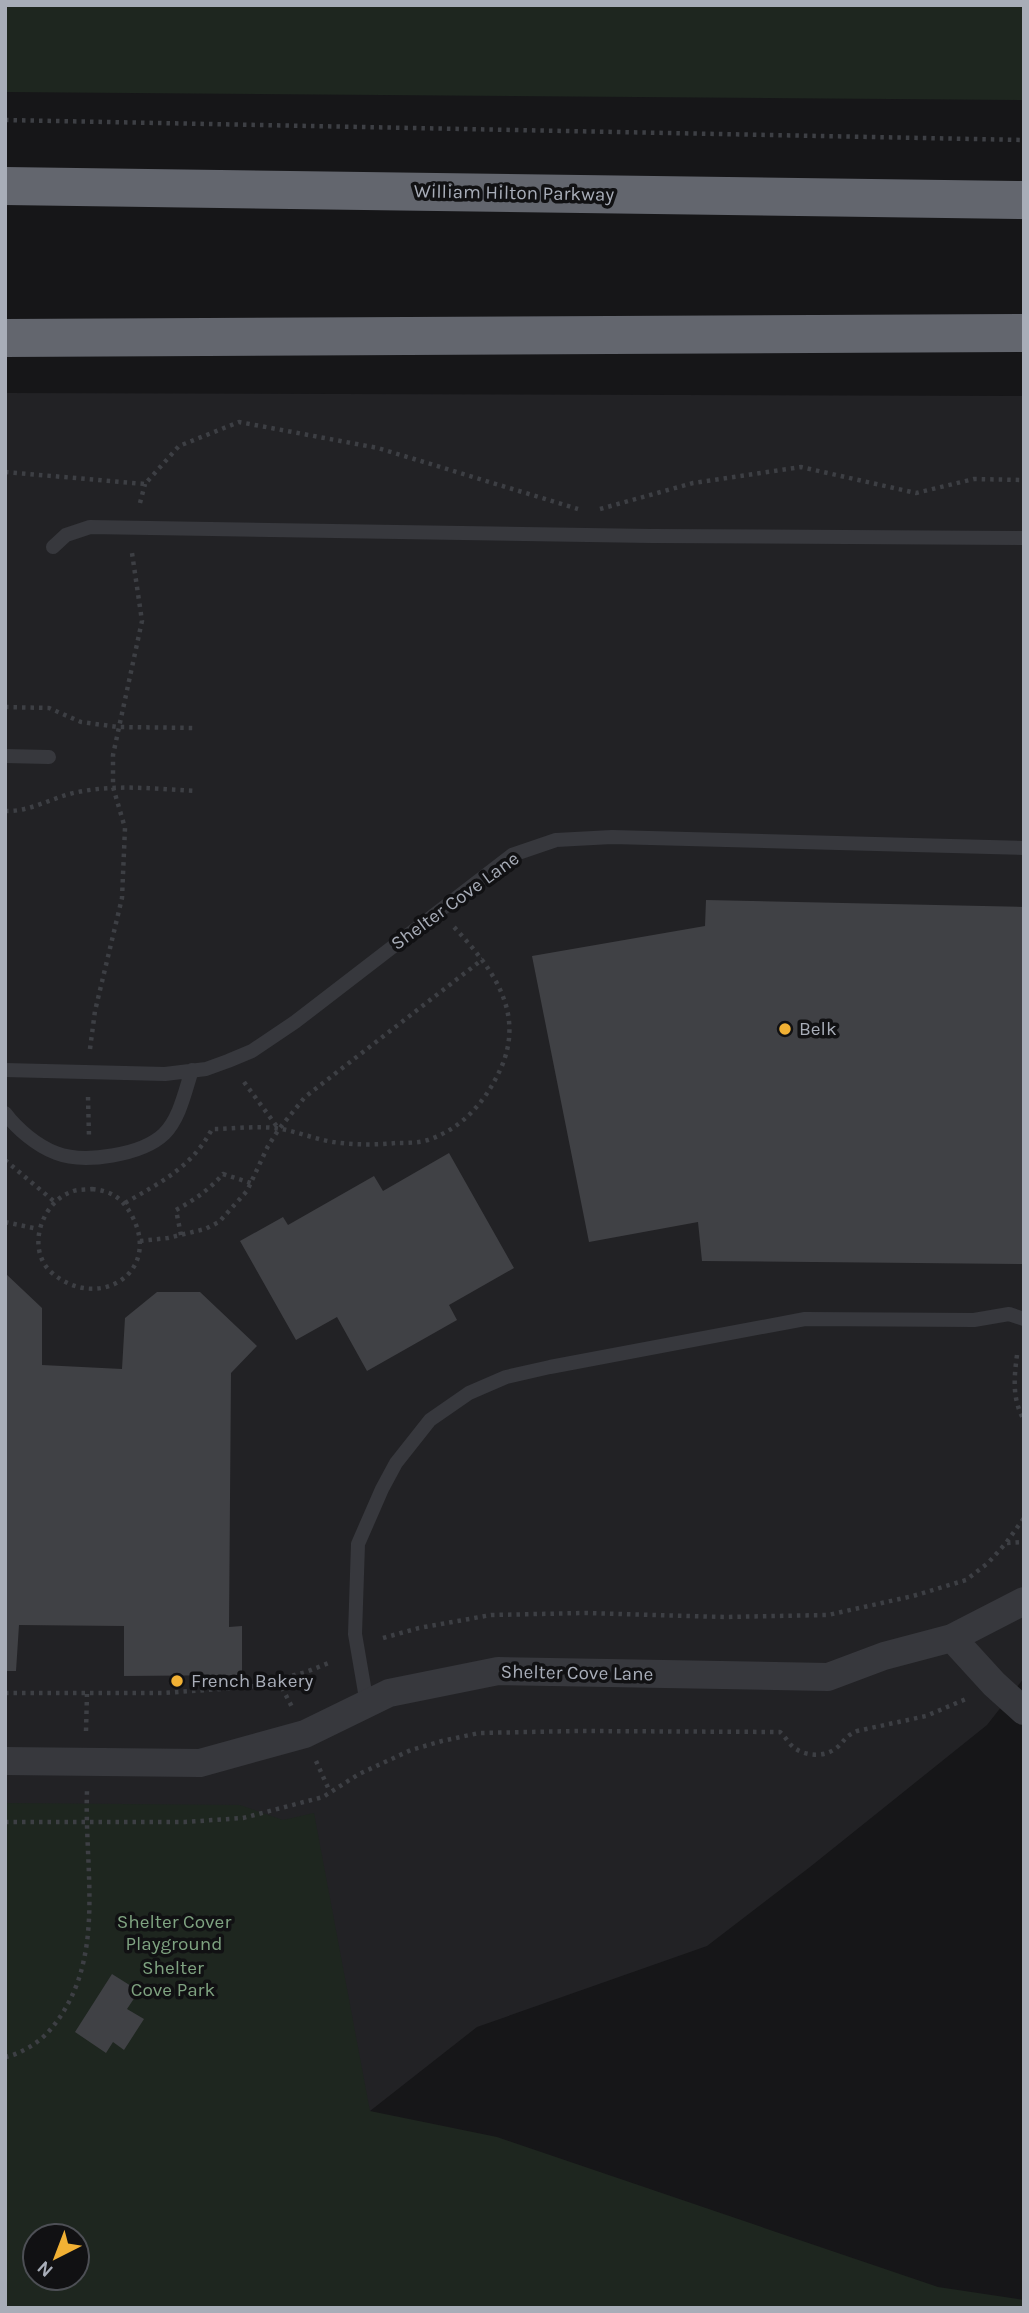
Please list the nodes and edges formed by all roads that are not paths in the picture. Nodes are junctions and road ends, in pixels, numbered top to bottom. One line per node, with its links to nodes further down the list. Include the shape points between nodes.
1 (5, 186): 2 (highway, William Hilton Parkway)
2 (1024, 200)
3 (1024, 333): 4 (highway)
4 (5, 338)
5 (1024, 538): 6 (lane, via 90,527)
6 (53, 547)
7 (5, 756): 8 (lane)
8 (49, 757)
9 (1024, 848): 11 (lane, Shelter Cove Lane, via 612,837 556,840 512,855 252,1051)
10 (5, 1070): 11 (lane, Shelter Cove Lane, via 165,1074)
11 (192, 1070): 12 (lane, via 175,1120 162,1135 117,1155 84,1158 56,1153)
12 (5, 1113)
13 (1024, 1319): 16 (lane, via 1009,1314 974,1320 805,1319 550,1367 506,1377 468,1393 430,1420 396,1463 358,1545 355,1634)
14 (1024, 1601): 15 (street, Shelter Cove Lane)
15 (953, 1638): 16 (street, Shelter Cove Lane, via 828,1677 498,1671 389,1693); 17 (street)
16 (367, 1704): 18 (street, Shelter Cove Lane, via 305,1734 200,1763)
17 (1024, 1711)
18 (5, 1761)

